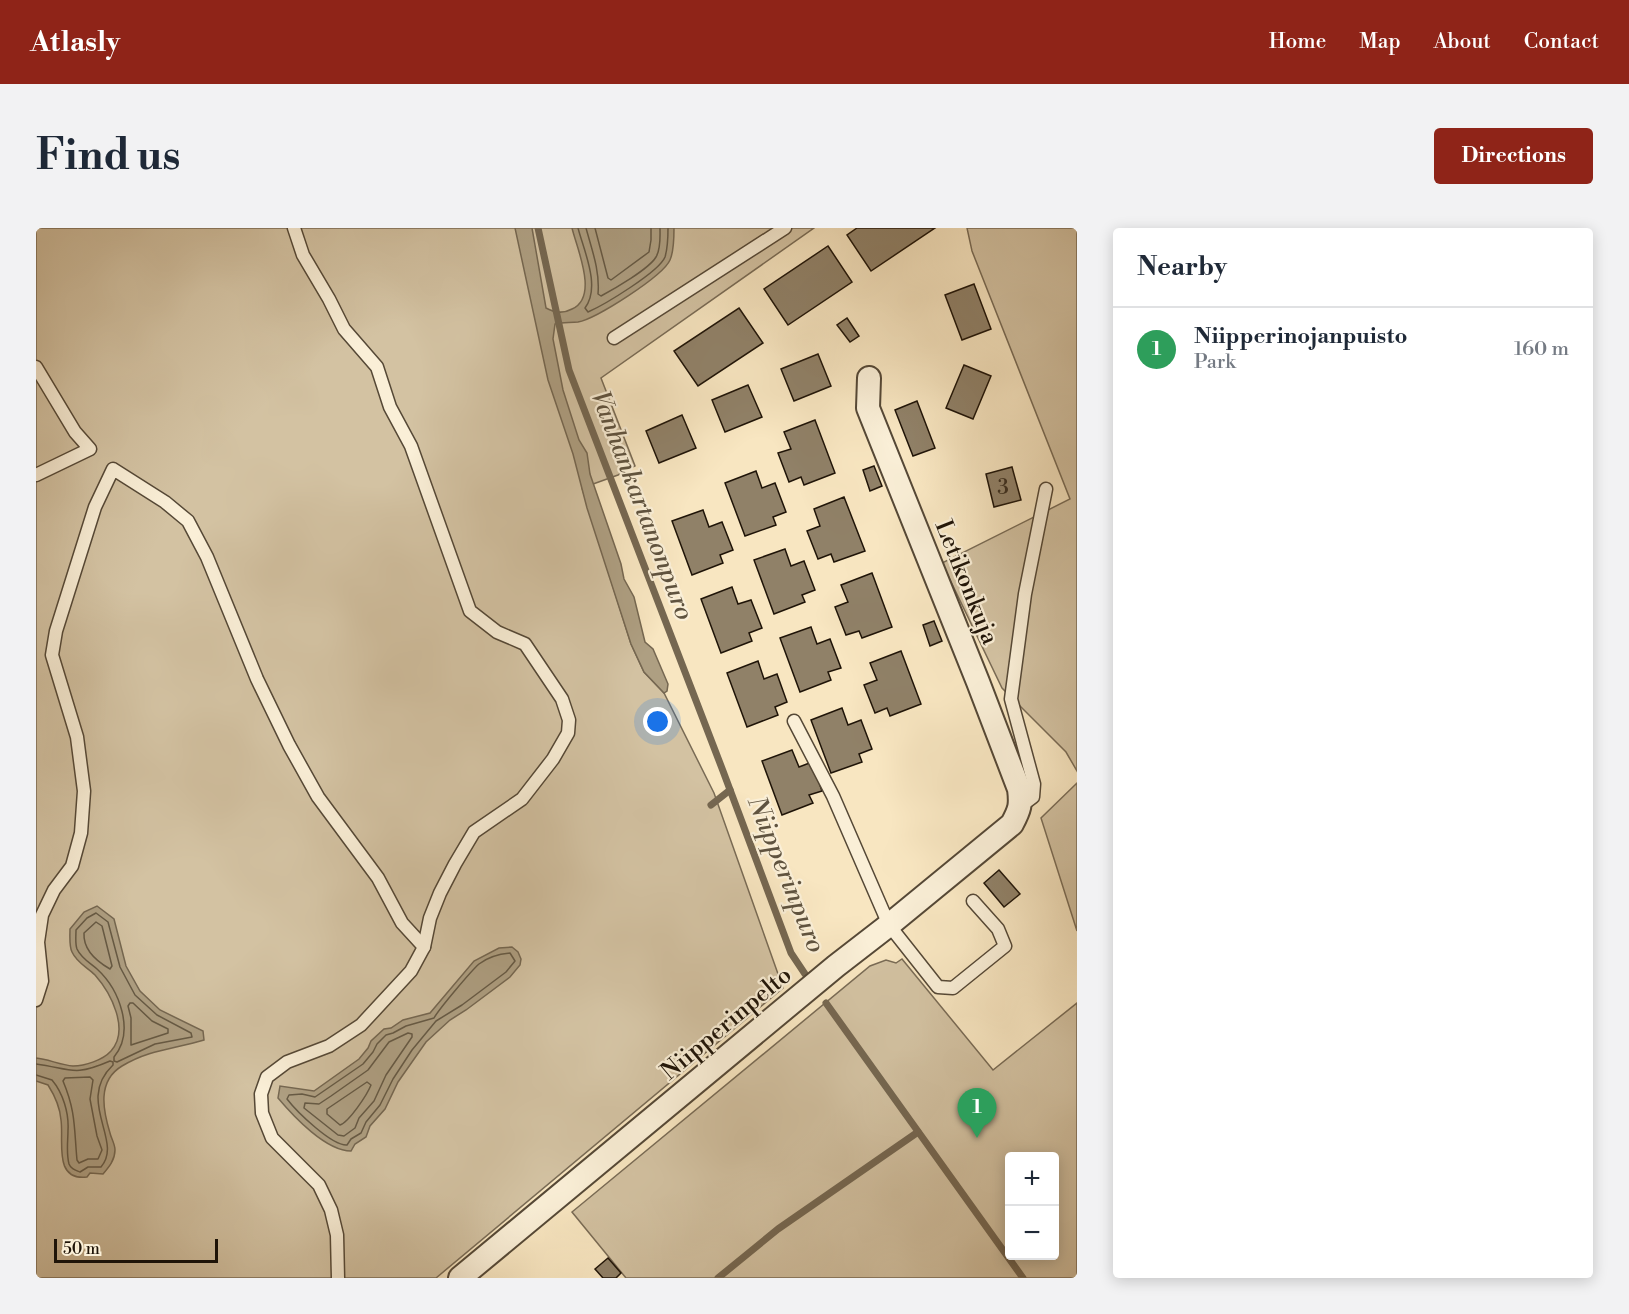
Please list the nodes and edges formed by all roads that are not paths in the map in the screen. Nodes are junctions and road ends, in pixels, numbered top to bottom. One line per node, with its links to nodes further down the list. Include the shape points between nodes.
1 (294, 228): 12 (lane, via 303,255 344,329 377,367 390,407 411,446 470,611 497,632 525,644 562,699 569,720 568,733 553,759 522,799 474,832 440,893)
2 (785, 228): 3 (lane)
3 (614, 338)
4 (36, 367): 6 (lane, via 75,432 90,449)
5 (869, 378): 9 (street, Letikonkuja, via 868,408 978,682)
6 (36, 475)
7 (1046, 489): 9 (lane, via 1011,699 1034,783 1033,797)
8 (794, 721): 11 (lane, via 833,796)
9 (1021, 806): 11 (street, Niipperinpelto, via 1012,824)
10 (974, 901): 11 (lane, via 998,929 1005,946 953,988 938,987)
11 (889, 925): 15 (street, Niipperinpelto)
12 (424, 946): 13 (lane, via 402,923 378,878 318,797 298,762 188,521 113,469 95,507 52,655 77,737 84,791 81,833 72,866 42,915 38,942 42,981); 14 (lane, via 411,971 361,1025 330,1046 287,1062 267,1077 261,1094 262,1113 272,1138 319,1185 332,1210)
13 (36, 1000)
14 (338, 1278)
15 (460, 1278)

